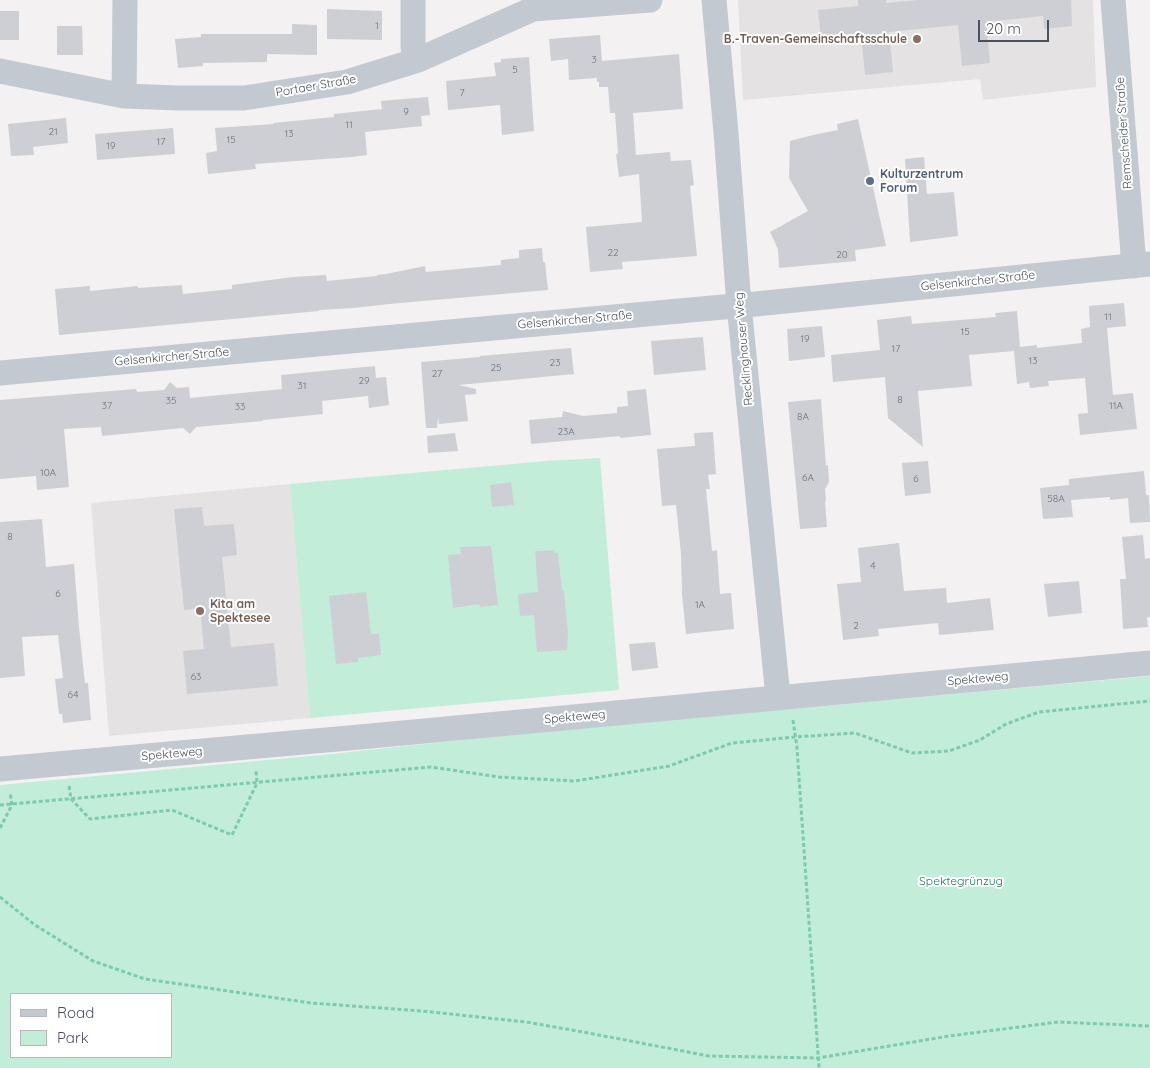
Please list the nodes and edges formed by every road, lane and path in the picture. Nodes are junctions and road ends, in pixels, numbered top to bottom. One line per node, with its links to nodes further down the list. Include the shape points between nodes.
1 (125, 0): 8 (street)
2 (414, 0): 6 (street, via 413,47)
3 (650, 0): 6 (street, Portaer Straße, via 533,9)
4 (714, 0): 10 (street, Recklinghauser Weg)
5 (1113, 0): 9 (street, Remscheider Straße)
6 (418, 60): 8 (street, Portaer Straße, via 347,82 244,98)
7 (0, 71): 8 (street, Portaer Straße)
8 (124, 96)
9 (1142, 265): 10 (street, Gelsenkircher Straße)
10 (739, 305): 11 (street, Gelsenkircher Straße); 13 (street, Recklinghauser Weg)
11 (0, 373)
12 (1150, 663): 13 (street, Spekteweg)
13 (778, 697): 16 (street, Spekteweg)
14 (1150, 700): 15 (path, via 1040,712 1006,724 980,740 949,752 912,753 855,733)
15 (795, 737): 17 (path, via 732,743 669,766 575,782 431,768); 24 (path)
16 (4, 769): 20 (path)
17 (257, 783): 18 (path); 18 (path, via 232,835 172,810 90,818)
18 (71, 799): 20 (path)
19 (0, 805): 20 (path)
20 (12, 805): 21 (path)
21 (0, 828)
22 (0, 897): 24 (path, via 35,925 92,961 145,979 311,1003 526,1022 709,1056)
23 (1150, 1026): 24 (path, via 1058,1022)
24 (818, 1058): 25 (path)
25 (819, 1068)

